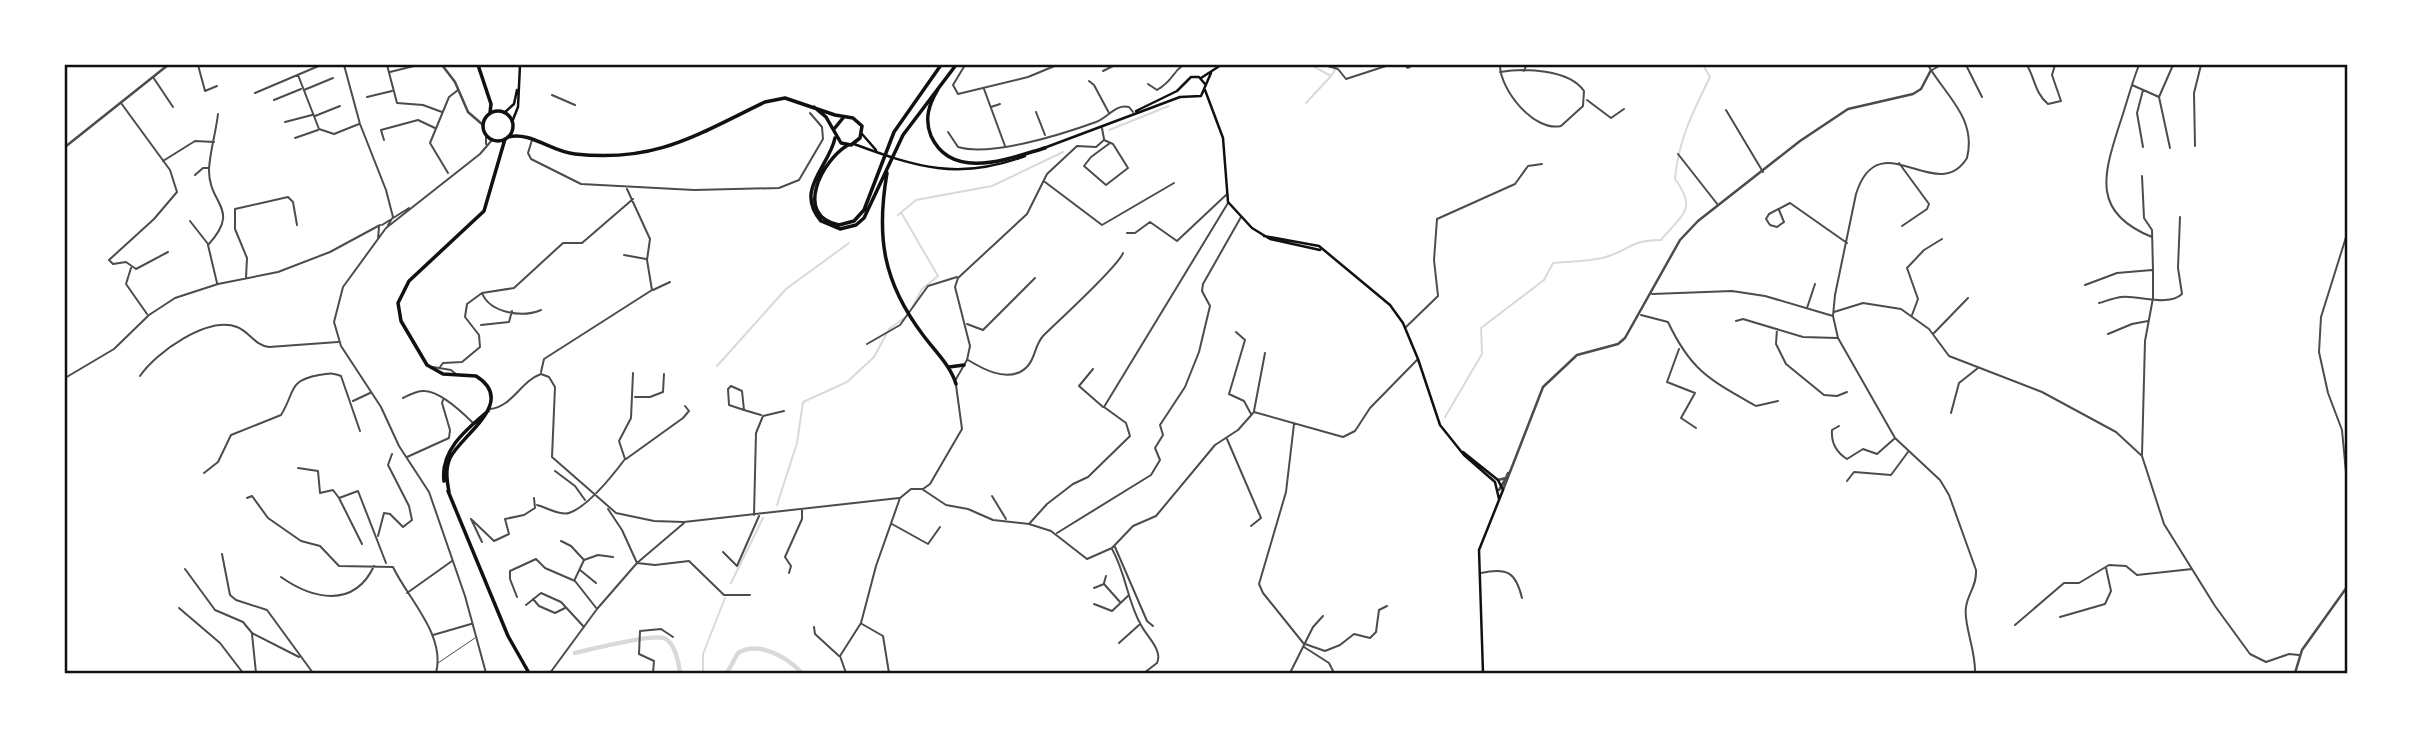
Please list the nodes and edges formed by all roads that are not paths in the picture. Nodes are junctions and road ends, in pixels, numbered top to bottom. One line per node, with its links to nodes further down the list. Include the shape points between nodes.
1 (168, 65): 39 (street)
2 (198, 65): 48 (street, via 205,92)
3 (321, 65): 38 (street)
4 (344, 65): 88 (street)
5 (387, 65): 34 (street)
6 (418, 65): 34 (street)
7 (442, 65): 53 (street)
8 (478, 65): 66 (main road)
9 (520, 65): 43 (main road)
10 (941, 65): 111 (main road, via 894,132 864,210 854,221 839,225 820,213 815,193 826,163)
11 (956, 65): 116 (main road, via 928,111 929,130 942,151 962,162 986,163); 124 (main road, via 916,115)
12 (965, 65): 49 (street, via 953,85 954,92)
13 (1057, 65): 49 (street)
14 (1115, 65): 33 (street)
15 (1183, 65): 44 (street, via 1171,82 1157,90)
16 (1220, 65): 37 (main road)
17 (1324, 65): 31 (street)
18 (1389, 65): 31 (street, via 1346,79)
19 (1404, 65): 20 (street)
20 (1413, 65)
21 (1500, 65): 35 (street)
22 (1542, 65): 36 (street, via 1526,66)
23 (1928, 65): 32 (street)
24 (1941, 65): 32 (street)
25 (1966, 65): 60 (street)
26 (2027, 65): 27 (street, via 2035,88 2048,104 2061,101 2052,75)
27 (2054, 65)
28 (2139, 65): 47 (street)
29 (2173, 65): 61 (street)
30 (2201, 65): 112 (street, via 2194,93)
31 (1335, 67)
32 (1931, 70): 122 (street, via 1961,112 1968,134 1967,158 1943,176); 126 (street, via 1913,94 1848,109)
33 (1103, 71)
34 (389, 72): 52 (street)
35 (1500, 72): 36 (street); 64 (street, via 1512,98 1550,127 1569,121)
36 (1524, 72): 64 (street, via 1575,81)
37 (1211, 74): 41 (main road); 45 (main road)
38 (298, 75): 51 (street); 55 (street)
39 (153, 76): 65 (street); 70 (street)
40 (333, 78): 51 (street)
41 (1201, 78): 45 (main road); 46 (main road, via 1191,77)
42 (1088, 81): 79 (street)
43 (519, 84): 75 (main road, via 514,104); 90 (main road)
44 (1148, 84)
45 (1205, 84): 54 (main road)
46 (1184, 85): 57 (main road); 80 (main road)
47 (2132, 85): 50 (street); 151 (street, via 2107,159 2105,187 2128,225)
48 (217, 86)
49 (984, 88): 72 (street)
50 (2143, 89): 61 (street); 115 (street, via 2137,113)
51 (302, 90): 62 (street); 83 (street)
52 (393, 90): 59 (street); 77 (street, via 397,103 423,105)
53 (458, 90): 77 (street, via 449,97); 86 (street)
54 (1205, 90): 58 (main road); 63 (main road)
55 (255, 93)
56 (552, 95): 68 (street)
57 (1189, 96): 58 (main road); 80 (main road)
58 (1200, 96): 63 (main road)
59 (367, 97)
60 (1982, 97)
61 (2160, 97): 117 (street)
62 (274, 100)
63 (1208, 100): 133 (main road, via 1223,138)
64 (1586, 100): 73 (street, via 1611,118)
65 (120, 102): 113 (street); 121 (street)
66 (491, 104): 75 (main road); 82 (main road)
67 (1000, 104): 72 (street)
68 (575, 105)
69 (340, 106): 83 (street)
70 (173, 107)
71 (814, 107): 84 (main road); 93 (main road); 103 (main road, via 774,99 669,148 643,155 570,154)
72 (991, 107): 114 (street)
73 (1624, 109)
74 (1726, 110): 126 (street)
75 (502, 112): 82 (main road); 90 (main road)
76 (1036, 112): 99 (street)
77 (443, 113): 92 (street)
78 (810, 113): 132 (street, via 822,127 823,139 794,182 751,190)
79 (1110, 113): 80 (street, via 1124,106); 99 (street, via 1100,121)
80 (1133, 113): 91 (main road)
81 (218, 114): 107 (street)
82 (490, 114): 85 (main road)
83 (313, 115): 87 (street); 94 (street)
84 (845, 117): 93 (main road); 97 (main road, via 857,120)
85 (485, 118): 86 (street); 89 (main road)
86 (477, 120): 89 (street)
87 (285, 122)
88 (360, 124): 94 (street, via 334,134); 139 (street)
89 (483, 125): 96 (main road)
90 (512, 125): 98 (main road); 101 (main road)
91 (1102, 126): 106 (street); 116 (main road)
92 (436, 129): 104 (street, via 415,121 381,130); 127 (street, via 430,146)
93 (834, 129): 102 (main road)
94 (319, 130): 100 (street)
95 (947, 132): 114 (street, via 967,150)
96 (486, 134): 105 (main road); 109 (street)
97 (862, 134): 110 (main road); 119 (main road)
98 (518, 135): 101 (main road); 103 (main road)
99 (1045, 136): 114 (street)
100 (295, 138)
101 (506, 138): 105 (main road); 118 (main road)
102 (835, 138): 111 (main road); 124 (main road, via 811,194 817,217 829,227 846,229 861,221)
103 (532, 139): 132 (street, via 529,156 566,178)
104 (384, 140)
105 (493, 140): 109 (street); 118 (main road)
106 (1104, 140): 108 (street); 130 (street, via 1096,147 1074,148)
107 (215, 142): 121 (street, via 195,141); 125 (street)
108 (1110, 143): 108 (street, via 1128,168 1106,185 1084,166)
109 (486, 144): 136 (street, via 480,154)
110 (854, 144): 111 (main road); 119 (main road)
111 (848, 145)
112 (2195, 146)
113 (65, 147)
114 (1006, 147)
115 (2143, 147)
116 (1045, 148): 119 (main road, via 981,169 940,170)
117 (2170, 148)
118 (500, 153): 201 (main road, via 484,211 409,281 400,296 401,321 418,355)
119 (878, 153)
120 (1678, 154): 137 (street)
121 (163, 161): 159 (street, via 177,192 109,260)
122 (1898, 162): 145 (street, via 1929,204); 153 (street, via 1882,164 1863,176)
123 (1542, 164): 185 (street, via 1528,166 1515,184 1437,219 1434,260 1438,296)
124 (888, 166): 197 (main road, via 881,213 883,253 891,281 910,319)
125 (209, 168): 128 (street); 154 (street, via 225,220)
126 (1763, 172): 137 (street)
127 (448, 173)
128 (195, 175)
129 (2141, 176): 151 (street, via 2144,218)
130 (1044, 181): 131 (street, via 1102,225); 161 (street, via 1031,209)
131 (1174, 183)
132 (627, 189): 134 (street)
133 (1227, 194): 135 (main road); 149 (street, via 1177,241 1150,222)
134 (633, 199): 158 (street, via 650,240); 169 (street, via 582,243 563,243 514,288)
135 (1228, 202): 140 (main road); 218 (street)
136 (413, 206): 139 (street); 146 (street)
137 (1719, 206): 170 (street, via 1687,231)
138 (1779, 210): 138 (street, via 1769,214 1770,225 1784,222); 153 (street, via 1790,203)
139 (393, 217): 144 (street); 146 (street)
140 (1241, 217): 185 (main road, via 1264,236 1309,243 1322,250 1382,296); 270 (street, via 1203,284 1210,306 1199,352 1185,387 1160,425 1163,435 1155,448 1160,460 1151,475)
141 (2180, 217): 172 (street, via 2182,294 2177,299)
142 (190, 221): 154 (street)
143 (297, 225): 163 (street, via 288,197 235,209 235,229 247,258)
144 (381, 225): 146 (street); 147 (street); 148 (street)
145 (1902, 226)
146 (387, 227): 148 (street)
147 (370, 232): 148 (street); 163 (street, via 278,272)
148 (381, 232): 191 (street, via 339,294 334,322)
149 (1127, 233)
150 (2347, 233): 246 (street, via 2321,317 2319,352 2342,430)
151 (2153, 238): 160 (street)
152 (1942, 239): 180 (street, via 1907,268 1918,299)
153 (1848, 244): 177 (street)
154 (208, 245): 165 (street)
155 (168, 252): 159 (street, via 139,269)
156 (1123, 253): 196 (street, via 1041,339 1024,370 998,374)
157 (624, 255): 158 (street)
158 (647, 260): 168 (street)
159 (132, 267): 178 (street, via 126,284)
160 (2153, 270): 167 (street, via 2117,273); 172 (street)
161 (960, 275): 183 (street, via 955,287); 192 (street, via 928,286 900,326)
162 (1035, 278): 183 (street, via 983,330)
163 (246, 279): 165 (street)
164 (670, 282): 168 (street)
165 (218, 284): 178 (street, via 175,298)
166 (1815, 284): 174 (street)
167 (2085, 285)
168 (652, 290): 205 (street, via 544,359)
169 (482, 293): 176 (street, via 492,307); 199 (street, via 465,310 466,321 479,335 480,347 461,362)
170 (1652, 294): 174 (street, via 1732,291); 179 (street)
171 (1968, 298): 188 (street)
172 (2153, 298): 173 (street, via 2120,297); 182 (street)
173 (2099, 303)
174 (1807, 309): 177 (street)
175 (541, 310): 176 (street)
176 (512, 311): 184 (street, via 509,322)
177 (1833, 314): 180 (street, via 1874,302); 190 (street)
178 (149, 315): 208 (street, via 114,349)
179 (1641, 315): 193 (street, via 1668,322); 240 (street, via 1618,344 1577,355 1543,387)
180 (1911, 316): 188 (street)
181 (1736, 321): 186 (street)
182 (2149, 321): 189 (street); 236 (street)
183 (966, 324): 196 (street, via 970,341)
184 (481, 325)
185 (1405, 328): 195 (main road)
186 (1777, 329): 190 (street, via 1803,337); 211 (street, via 1776,344 1786,364 1824,395)
187 (1236, 332): 222 (street, via 1245,340 1230,394 1244,401)
188 (1933, 334): 200 (street, via 1949,356)
189 (2108, 334)
190 (1838, 338): 231 (street)
191 (339, 341): 207 (street, via 269,347 239,328 214,324 188,337); 210 (street)
192 (867, 344)
193 (1680, 347): 215 (street, via 1702,374 1756,405); 228 (street, via 1667,382 1695,393 1681,418)
194 (1265, 353): 222 (street)
195 (1418, 359): 226 (street, via 1349,435 1338,437); 234 (main road, via 1438,421)
196 (967, 360): 198 (street)
197 (946, 365): 198 (main road); 209 (main road)
198 (964, 365): 209 (street)
199 (440, 367): 201 (street); 206 (street)
200 (1979, 368): 223 (street, via 1959,383); 236 (street, via 2017,380 2101,422)
201 (431, 369): 206 (main road)
202 (1093, 369): 218 (street, via 1079,386)
203 (633, 373): 212 (street)
204 (664, 373): 212 (street, via 663,392)
205 (541, 374): 219 (street, via 527,381 509,401); 251 (street, via 555,387 552,457)
206 (456, 375): 219 (main road, via 477,376 485,383 491,395)
207 (140, 376)
208 (65, 378)
209 (956, 384): 248 (street, via 962,429 930,484)
210 (370, 392): 216 (street); 237 (street)
211 (1847, 392)
212 (633, 397): 238 (street, via 631,418 619,441)
213 (403, 398): 214 (street, via 425,391)
214 (443, 400): 225 (street); 237 (street, via 449,438)
215 (1778, 401)
216 (352, 402): 229 (street); 242 (street, via 336,373 300,379 281,415 231,435 218,462)
217 (685, 405): 238 (street, via 688,411 683,418)
218 (1104, 407): 267 (street, via 1126,423 1130,436)
219 (489, 409): 225 (main road); 232 (main road)
220 (744, 410): 220 (street, via 729,405 731,386 741,391); 224 (street)
221 (783, 411): 224 (street)
222 (1253, 413): 226 (street); 230 (street)
223 (1951, 413)
224 (763, 416): 261 (street, via 756,433)
225 (473, 424): 232 (main road); 249 (main road, via 444,464)
226 (1294, 424): 324 (street, via 1286,492 1259,584)
227 (1839, 426): 231 (street, via 1832,430 1833,442 1847,459 1863,449 1877,454)
228 (1696, 428)
229 (360, 431)
230 (1226, 438): 268 (street, via 1261,518); 275 (street, via 1215,445 1164,508 1133,526)
231 (1895, 438): 233 (street)
232 (459, 444): 249 (main road, via 447,465)
233 (1908, 451): 245 (street, via 1891,475 1854,472); 343 (street, via 1934,472 1949,495 1976,570 1966,613 1975,649)
234 (1463, 452): 244 (main road); 247 (main road)
235 (392, 454): 271 (street, via 388,465 412,520 403,527 390,513 384,513)
236 (2142, 456): 287 (street, via 2164,524)
237 (407, 457): 279 (street, via 429,492)
238 (625, 459): 251 (street)
239 (298, 468): 254 (street, via 316,470 318,492 332,490)
240 (1510, 470): 243 (street); 247 (street)
241 (555, 471): 257 (street, via 575,486)
242 (204, 472)
243 (1506, 478): 244 (street); 247 (street)
244 (1499, 480): 247 (main road)
245 (1847, 481)
246 (2347, 484)
247 (1501, 488): 289 (main road, via 1481,542)
248 (922, 489): 256 (street, via 911,489); 263 (street, via 946,505)
249 (449, 492): 334 (main road, via 508,636)
250 (2347, 493): 264 (street)
251 (593, 495): 257 (street); 259 (street)
252 (992, 496): 263 (street)
253 (247, 498): 283 (street, via 252,496 265,516 301,541 320,546 339,566)
254 (339, 498): 271 (street, via 358,491); 274 (street)
255 (534, 498): 258 (street)
256 (900, 498): 260 (street); 266 (street)
257 (585, 501): 258 (street, via 566,514)
258 (537, 505): 272 (street, via 505,519 509,534 499,541 471,519)
259 (607, 508): 265 (street, via 654,522); 281 (street)
260 (802, 508): 262 (street); 288 (street, via 802,519 785,557 791,566)
261 (754, 515): 262 (street); 265 (street, via 728,514)
262 (759, 515): 276 (street, via 737,566)
263 (1007, 520): 267 (street)
264 (2347, 520)
265 (684, 522): 281 (street)
266 (891, 524): 269 (street, via 928,544); 312 (street)
267 (1029, 524): 270 (street)
268 (1251, 526)
269 (940, 527)
270 (1056, 533): 275 (street, via 1087,559)
271 (377, 536): 282 (street)
272 (482, 541)
273 (561, 541): 280 (street)
274 (362, 544)
275 (1113, 547): 298 (street); 316 (street)
276 (723, 552)
277 (222, 554): 327 (street, via 230,595 267,610)
278 (613, 557): 280 (street, via 598,555)
279 (453, 560): 297 (street); 313 (street)
280 (584, 560): 286 (street)
281 (637, 563): 299 (street, via 689,561 724,595); 309 (street)
282 (386, 564): 283 (street); 297 (street, via 393,567)
283 (374, 565): 291 (street, via 362,584 340,595 310,594)
284 (2105, 567): 287 (street, via 2126,566 2137,575); 311 (street, via 2111,591 2105,604); 315 (street, via 2079,583 2064,583)
285 (185, 569): 319 (street, via 215,610 243,622)
286 (579, 569): 292 (street); 293 (street)
287 (2193, 569): 325 (street, via 2250,654 2266,662)
288 (789, 573)
289 (1480, 573): 301 (street, via 1500,571 1513,576); 342 (main road)
290 (1106, 576): 294 (street)
291 (281, 577)
292 (575, 581): 300 (street, via 533,559 510,571); 309 (street)
293 (596, 583)
294 (1104, 584): 295 (street); 303 (street)
295 (1094, 587)
296 (2347, 587): 325 (street)
297 (407, 593): 320 (street)
298 (1130, 594): 303 (street); 314 (street)
299 (750, 595)
300 (517, 597)
301 (1521, 598)
302 (533, 599): 305 (street); 307 (street, via 541,593); 307 (street, via 555,613)
303 (1121, 603): 304 (street, via 1108,611)
304 (1094, 604)
305 (526, 605)
306 (1387, 606): 324 (street, via 1379,610 1376,632 1370,638 1354,634 1325,651)
307 (566, 607): 318 (street)
308 (179, 608): 329 (street, via 220,643)
309 (597, 609): 318 (street)
310 (1323, 616): 324 (street)
311 (2060, 617)
312 (861, 623): 326 (street); 338 (street, via 883,636)
313 (471, 624): 320 (street); 322 (street)
314 (1140, 624): 323 (street); 339 (street, via 1160,657)
315 (2015, 625)
316 (1153, 626)
317 (814, 627): 326 (street, via 815,634)
318 (585, 628): 335 (street)
319 (252, 633): 327 (street); 330 (street)
320 (432, 636): 328 (street)
321 (673, 637): 336 (street, via 661,629 640,631 639,654 654,661)
322 (475, 638): 328 (lane); 333 (street)
323 (1119, 643)
324 (1304, 645): 340 (street); 341 (street, via 1329,663)
325 (2299, 655): 344 (street)
326 (840, 656): 337 (street)
327 (300, 657): 331 (street)
328 (438, 663): 332 (street)
329 (243, 673)
330 (257, 673)
331 (313, 673)
332 (436, 673)
333 (486, 673)
334 (529, 673)
335 (550, 673)
336 (653, 673)
337 (846, 673)
338 (889, 673)
339 (1144, 673)
340 (1290, 673)
341 (1334, 673)
342 (1483, 673)
343 (1975, 673)
344 (2295, 673)

